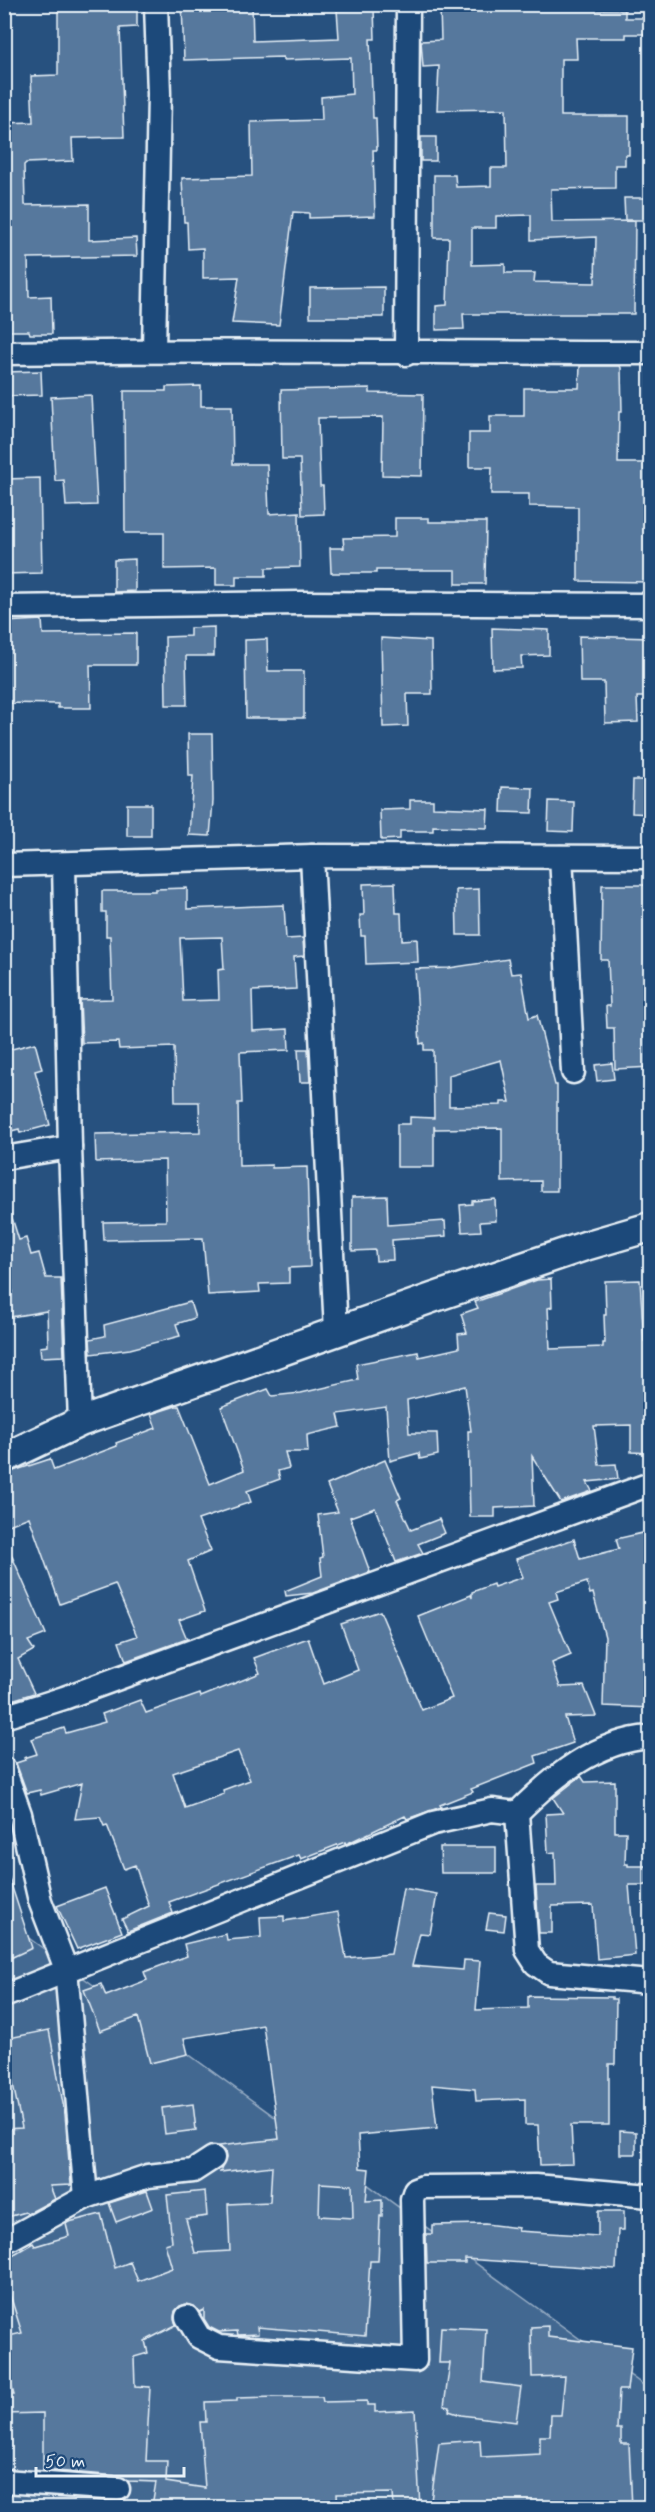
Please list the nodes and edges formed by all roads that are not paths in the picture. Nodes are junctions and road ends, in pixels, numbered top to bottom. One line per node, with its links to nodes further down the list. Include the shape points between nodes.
1 (156, 4): 3 (street, via 159,94)
2 (408, 4): 6 (street)
3 (154, 350): 4 (street); 6 (street)
4 (4, 353)
5 (651, 353): 6 (street)
6 (406, 354)
7 (651, 605): 8 (street, via 301,603)
8 (4, 607)
9 (312, 856): 10 (street); 12 (street); 18 (street)
10 (561, 856): 11 (street); 14 (street)
11 (651, 857)
12 (64, 864): 13 (street); 15 (street)
13 (4, 865)
14 (573, 1072)
15 (70, 1147): 16 (street); 19 (street)
16 (4, 1158)
17 (651, 1227): 18 (street)
18 (336, 1331): 19 (street)
19 (80, 1422): 20 (street)
20 (4, 1458)
21 (651, 1484): 22 (street)
22 (4, 1717)
23 (651, 1737): 25 (street, via 633,1738 573,1764)
24 (4, 1769): 26 (street, via 20,1814 40,1901)
25 (517, 1813): 26 (street, via 492,1810 432,1823); 27 (street, via 527,1950 536,1964 549,1973)
26 (66, 1969): 28 (street); 31 (street)
27 (651, 1983)
28 (4, 1996)
29 (213, 2158): 31 (street, via 193,2171 148,2176)
30 (651, 2196): 33 (street, via 535,2186 415,2190 412,2199 416,2360 219,2348 199,2337)
31 (86, 2197): 32 (street)
32 (4, 2242)
33 (187, 2317)
34 (4, 2481): 35 (street)
35 (118, 2489)

